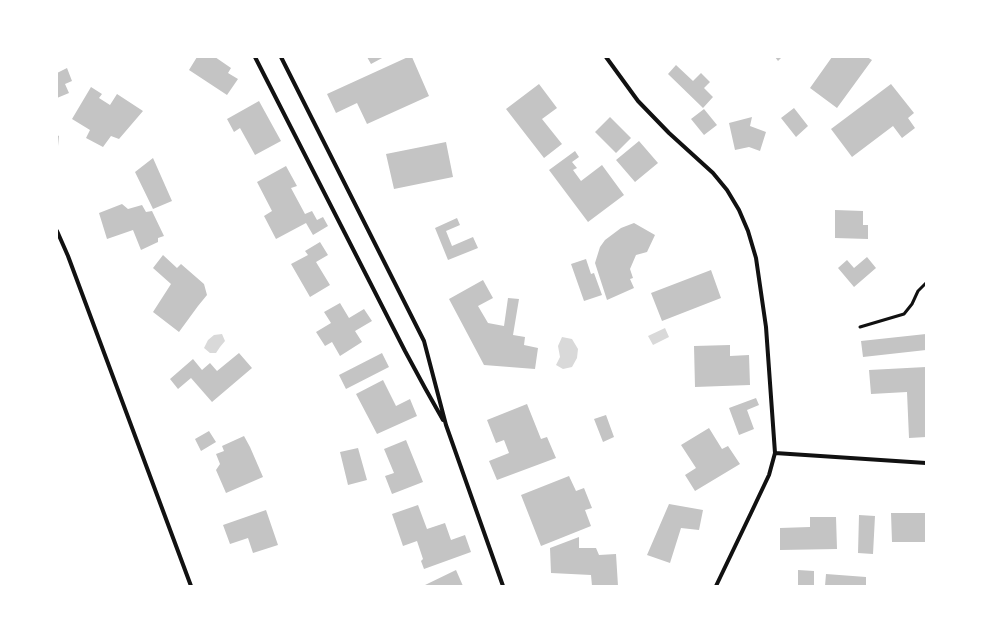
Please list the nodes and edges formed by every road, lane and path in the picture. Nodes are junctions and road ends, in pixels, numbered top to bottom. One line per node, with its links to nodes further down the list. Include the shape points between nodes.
1 (255, 57): 7 (street)
2 (281, 57): 7 (street, via 424,341)
3 (606, 57): 8 (street, via 638,101 713,173 727,190 748,231 756,258 766,327)
4 (57, 231): 10 (street)
5 (926, 283): 6 (lane, via 904,314)
6 (860, 327)
7 (446, 425): 11 (street)
8 (775, 453): 9 (street); 12 (street, via 769,475)
9 (926, 463)
10 (191, 586)
11 (503, 586)
12 (716, 586)

